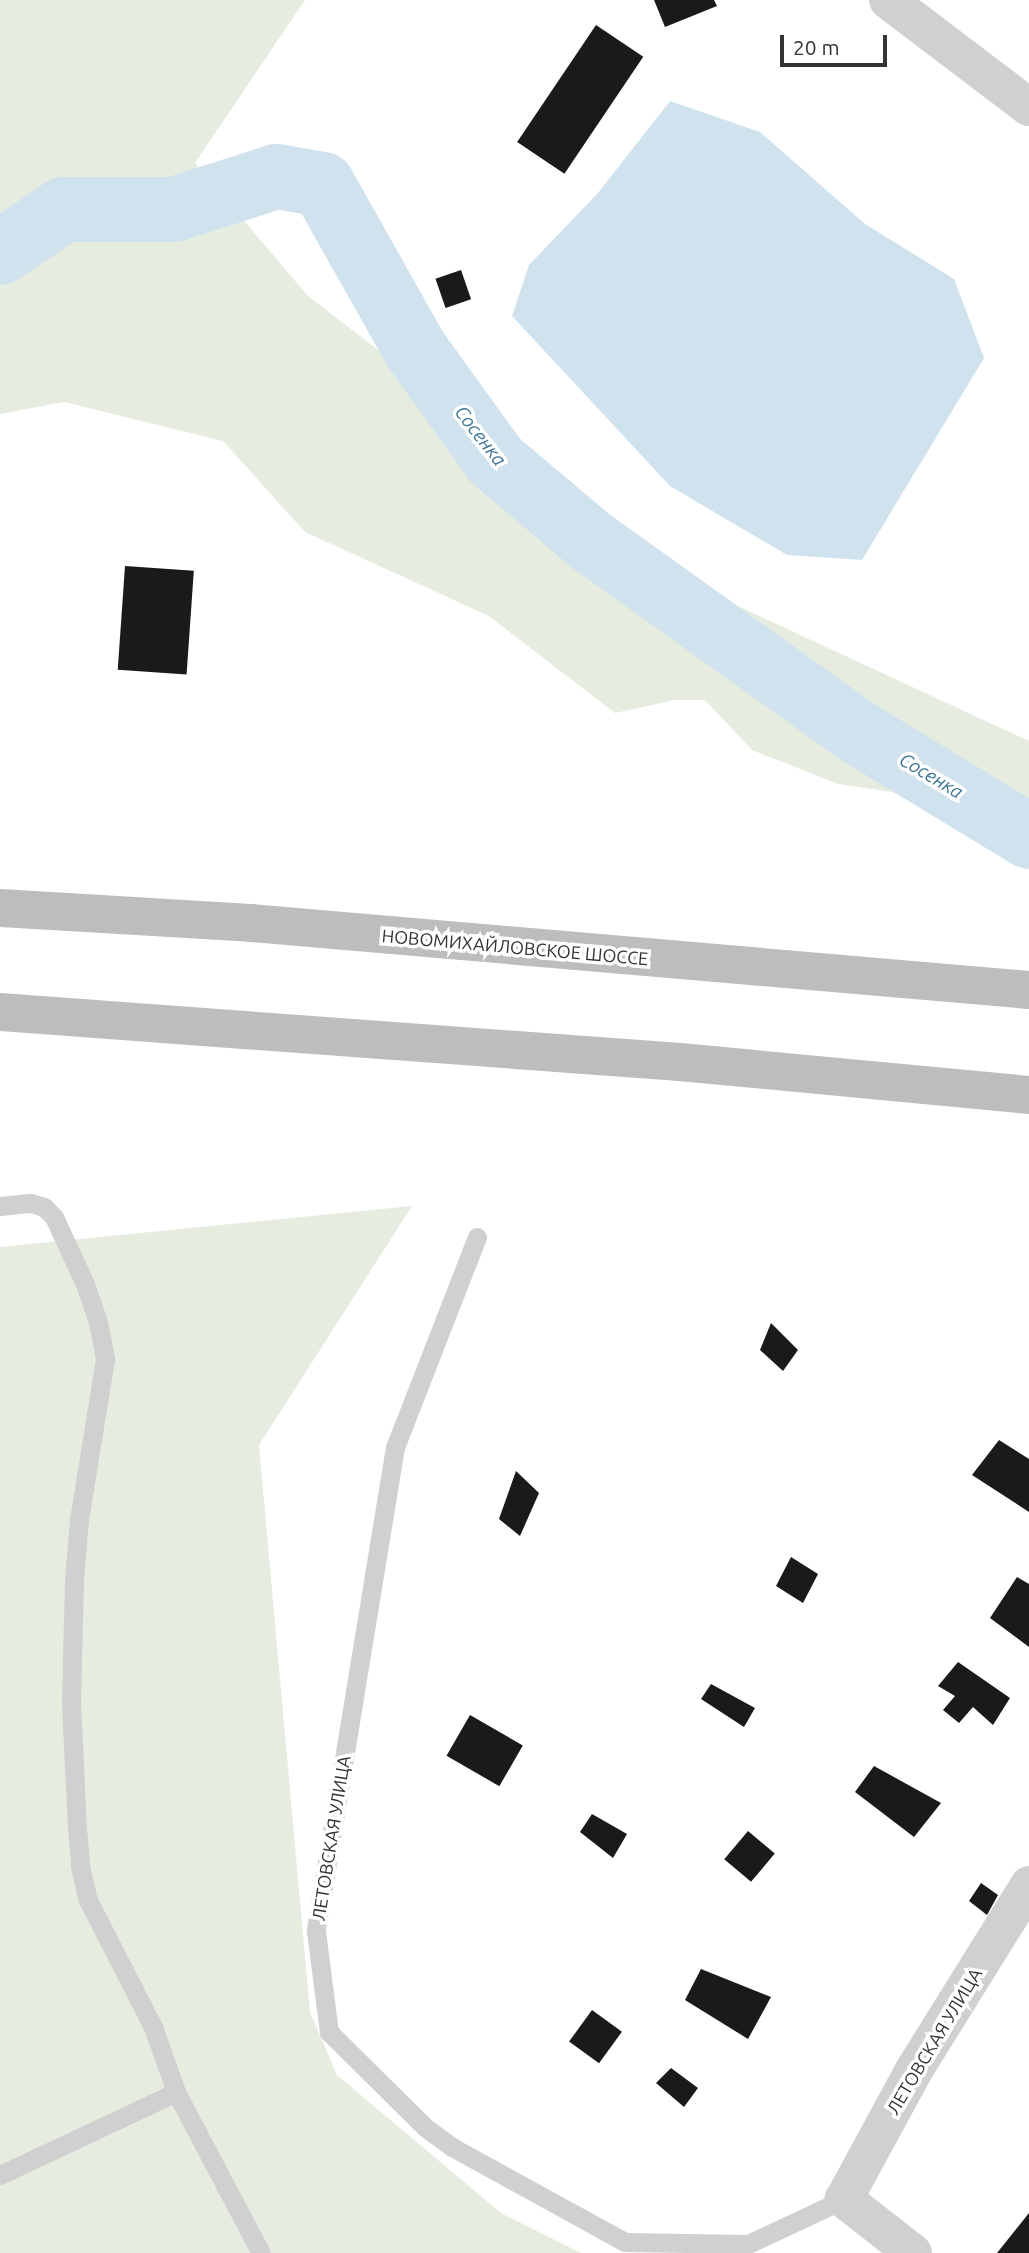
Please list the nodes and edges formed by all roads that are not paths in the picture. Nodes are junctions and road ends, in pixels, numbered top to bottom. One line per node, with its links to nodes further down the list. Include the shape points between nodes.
1 (888, 0): 2 (street)
2 (1029, 107)
3 (0, 908): 4 (main road, НОВОМИХАЙЛОВСКОЕ ШОССЕ, via 251,923)
4 (1029, 990)
5 (0, 1012): 6 (main road, via 681,1062)
6 (1029, 1095)
7 (0, 1206): 10 (lane, via 31,1203 54,1216 99,1322 105,1359 74,1580 71,1702 80,1866 88,1900 153,2027)
8 (477, 1237): 12 (lane, ЛЕТОВСКАЯ УЛИЦА, via 395,1447 316,1931 329,2032 426,2128 452,2147 625,2242 748,2244)
9 (1029, 1885): 12 (street, ЛЕТОВСКАЯ УЛИЦА, via 914,2070)
10 (176, 2092): 11 (lane); 13 (lane)
11 (0, 2175)
12 (844, 2199): 14 (street)
13 (261, 2253)
14 (913, 2253)

